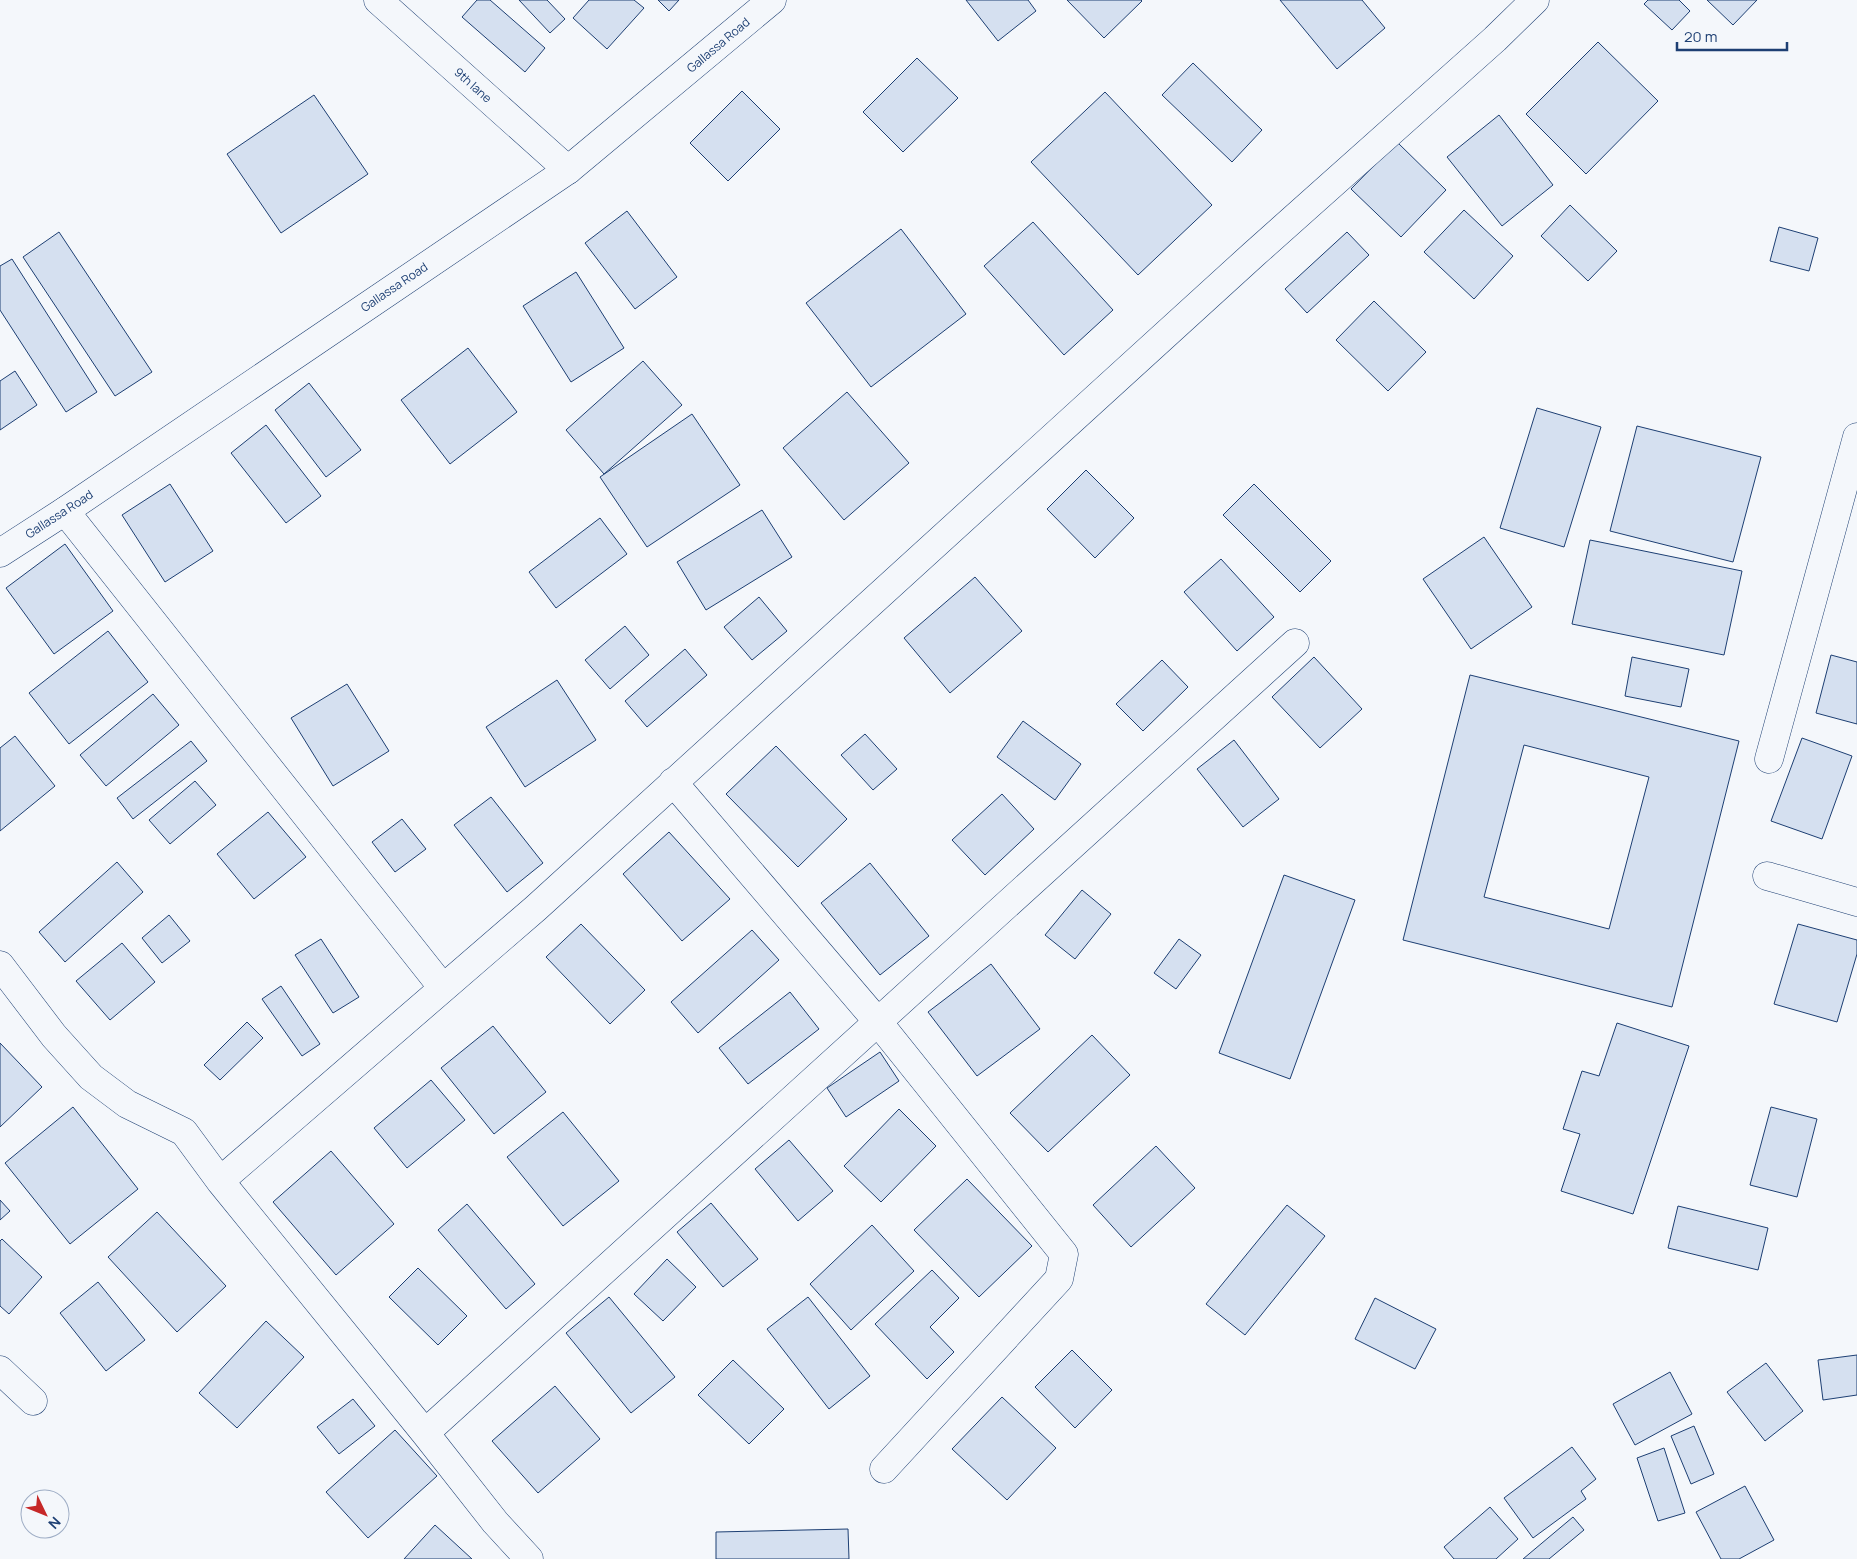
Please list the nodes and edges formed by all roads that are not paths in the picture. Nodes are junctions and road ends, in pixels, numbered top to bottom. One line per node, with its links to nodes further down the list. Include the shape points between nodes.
1 (378, 0): 4 (street, 9th lane)
2 (772, 0): 4 (street, Gallassa Road)
3 (1535, 0): 10 (street)
4 (568, 170): 6 (street, Gallassa Road)
5 (1857, 436): 9 (street)
6 (65, 510): 7 (street, Gallassa Road); 14 (street)
7 (0, 552)
8 (1295, 643): 15 (street)
9 (1769, 759)
10 (673, 782): 14 (street); 15 (street)
11 (1767, 876): 12 (street)
12 (1857, 902)
13 (0, 965): 16 (street, via 54,1036 91,1077 128,1104 184,1132)
14 (443, 988): 16 (street)
15 (878, 1022): 19 (street); 20 (street, via 1064,1254 1059,1279)
16 (220, 1181): 19 (street)
17 (0, 1370): 18 (street)
18 (33, 1401)
19 (425, 1433): 21 (street, via 494,1522)
20 (884, 1468)
21 (529, 1559)

